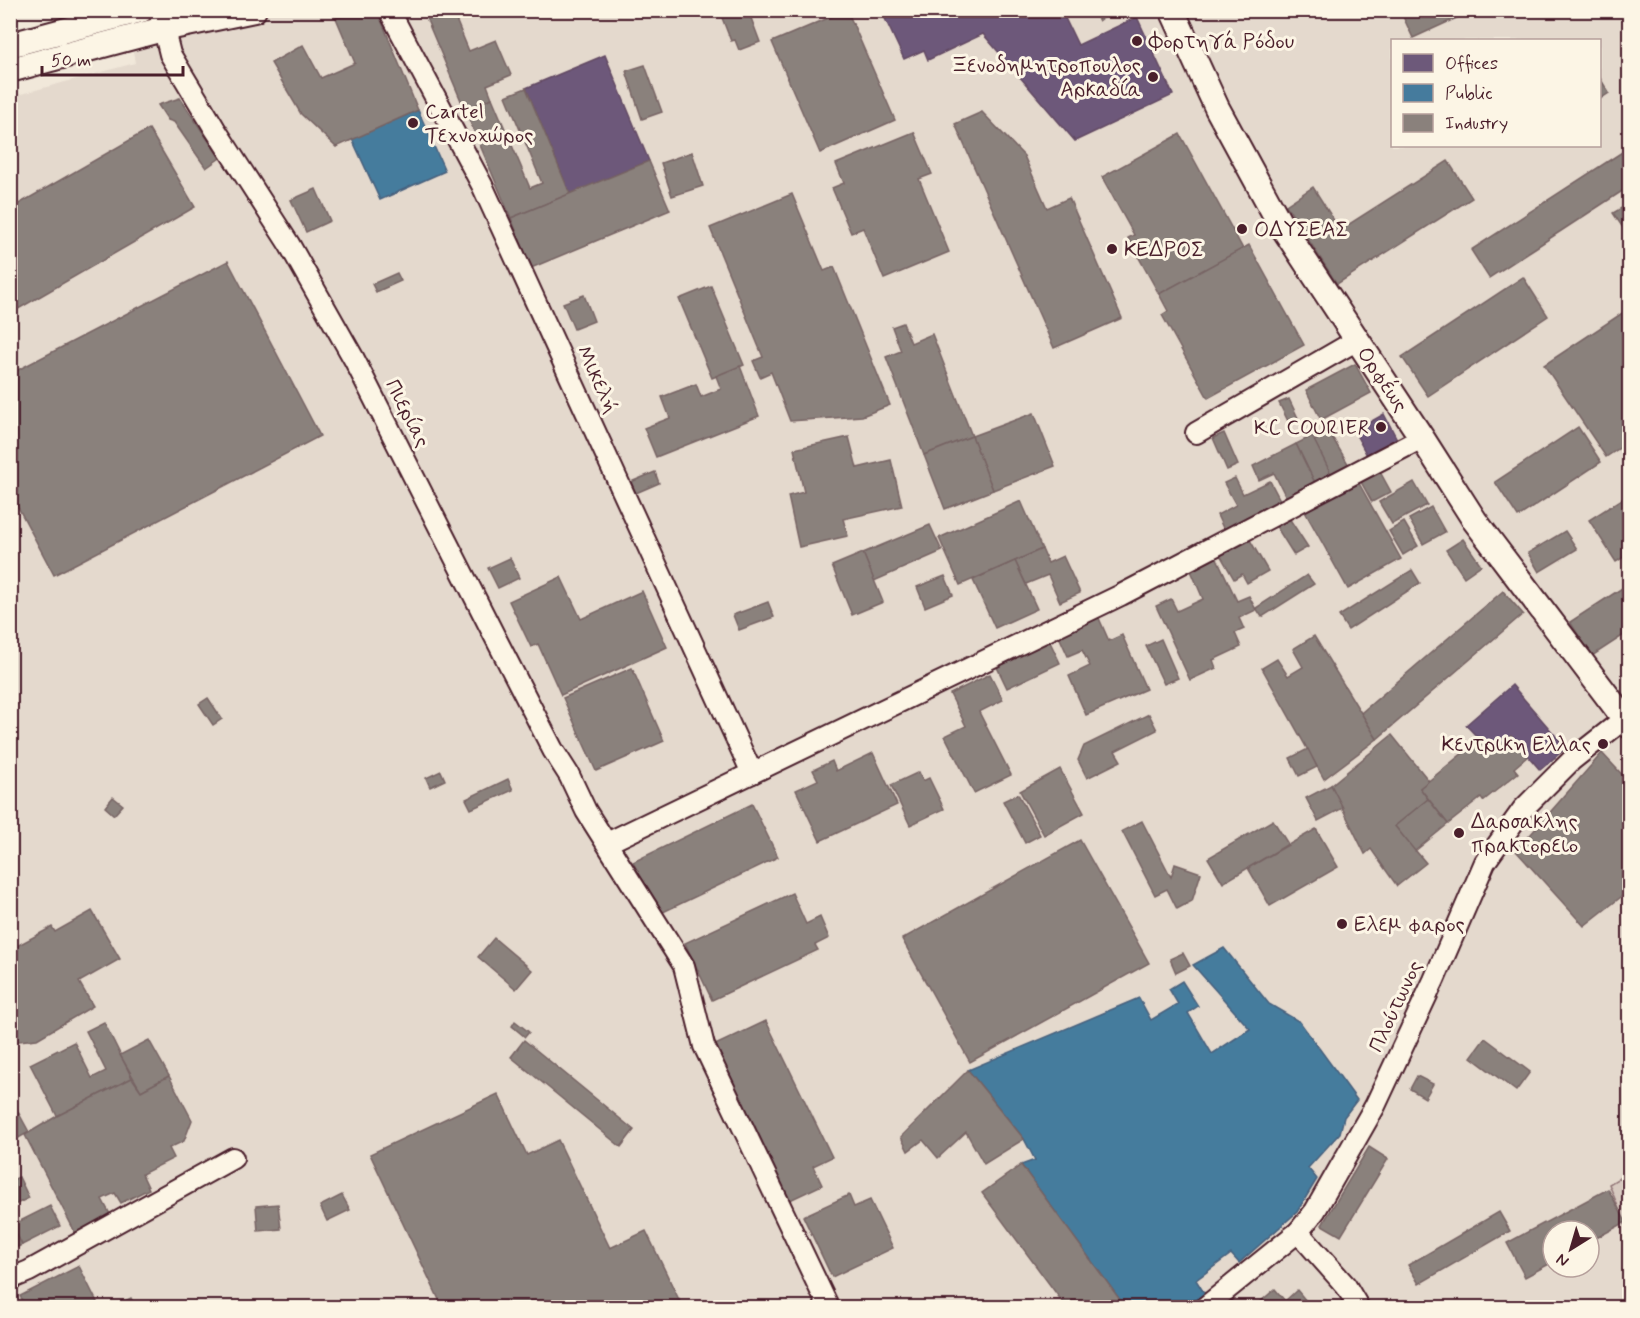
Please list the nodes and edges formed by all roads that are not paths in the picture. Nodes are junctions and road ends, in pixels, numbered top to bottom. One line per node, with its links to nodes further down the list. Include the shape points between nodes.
1 (141, 10): 6 (street)
2 (254, 10): 5 (street)
3 (389, 10): 12 (street, Μικελή, via 482,185)
4 (1172, 10): 8 (street, Ορφέως, via 1217,108 1278,220)
5 (161, 20): 7 (street); 13 (street, Πιερίας, via 170,54 289,244 354,359 542,729)
6 (10, 45)
7 (10, 70)
8 (1357, 340): 9 (street); 10 (street, Ορφέως)
9 (1196, 433)
10 (1422, 438): 11 (street, Ορφέως, via 1475,521); 12 (street, via 1121,594)
11 (1627, 723): 15 (street, Πλούτωνος, via 1572,760 1537,795 1485,862 1375,1106 1328,1190)
12 (752, 773): 13 (street)
13 (607, 843): 17 (street, Πιερίας, via 684,966 704,1046)
14 (233, 1158): 16 (street)
15 (1298, 1232): 18 (street, Πλούτωνος); 19 (street, via 1346,1286)
16 (10, 1279)
17 (829, 1308)
18 (1204, 1308)
19 (1359, 1308)

